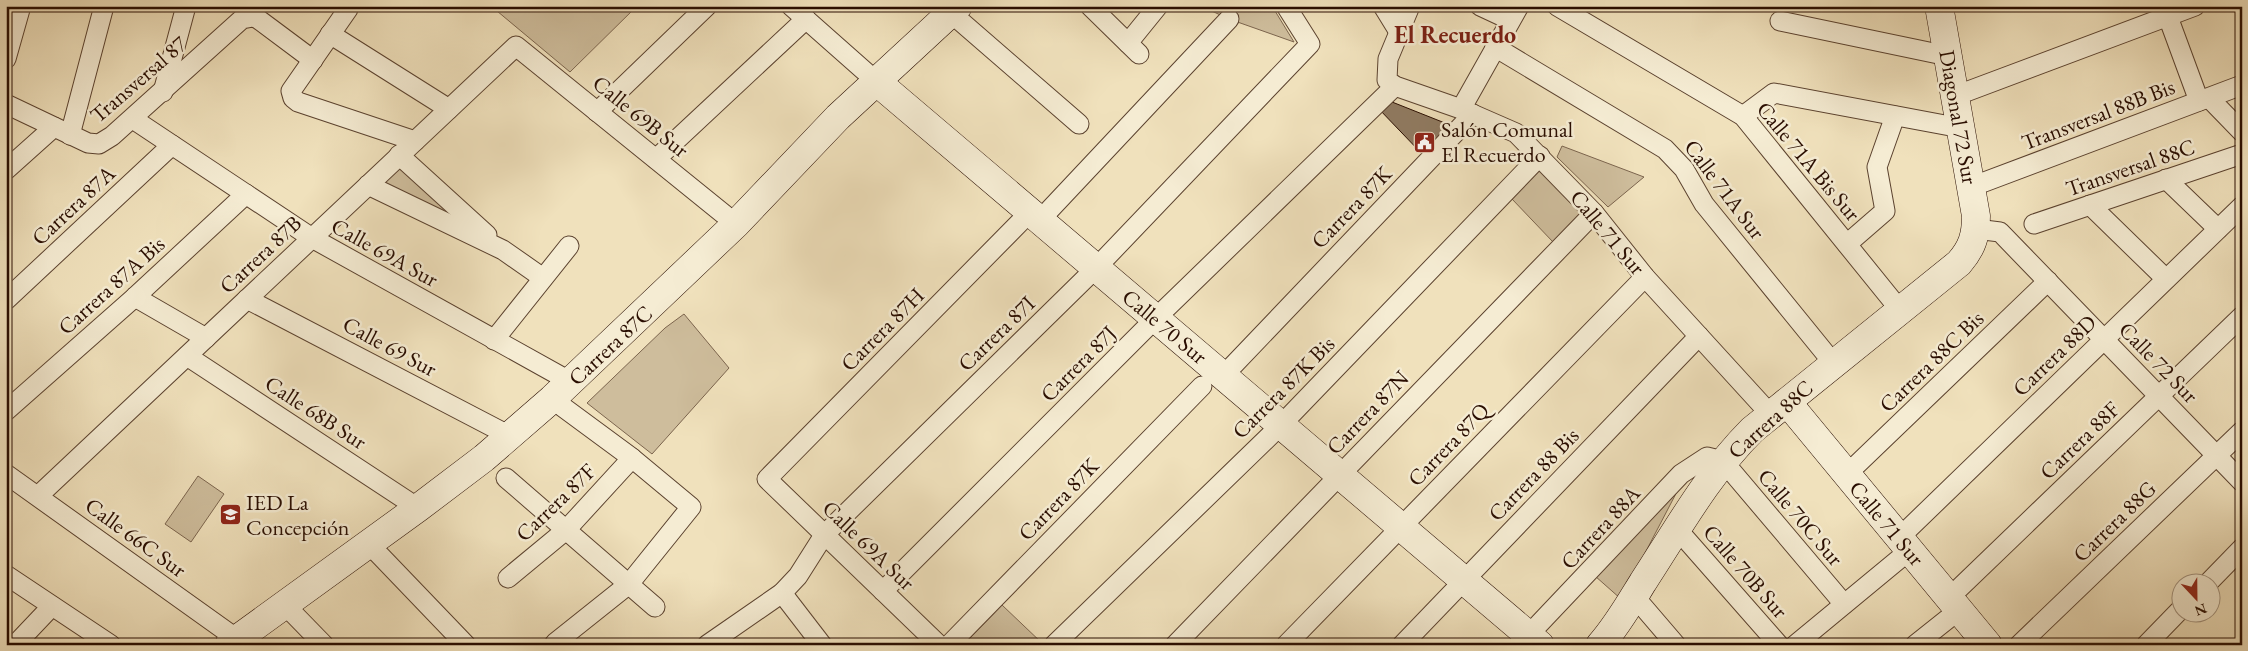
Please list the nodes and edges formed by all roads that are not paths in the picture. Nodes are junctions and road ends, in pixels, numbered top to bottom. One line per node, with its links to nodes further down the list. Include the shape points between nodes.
1 (21, 6): 27 (street)
2 (104, 6): 44 (street)
3 (186, 6): 32 (street)
4 (707, 6): 37 (street)
5 (791, 6): 19 (street, Calle 70 Sur)
6 (1090, 6): 7 (street, via 1133,48)
7 (1158, 6)
8 (1286, 6): 69 (street, Carrera 87I, via 1310,44)
9 (1383, 6): 22 (street)
10 (1410, 6): 22 (street)
11 (1480, 6): 18 (street)
12 (1557, 6): 39 (street, Calle 71A Bis Sur)
13 (1939, 6): 26 (street, Diagonal 72 Sur)
14 (2195, 6): 17 (street)
15 (345, 8): 23 (street)
16 (954, 9): 29 (street, Carrera 87C); 42 (street)
17 (2166, 11): 33 (street); 34 (street)
18 (1515, 13): 25 (street, Carrera 87K)
19 (806, 19): 29 (street, Calle 70 Sur); 51 (street)
20 (1229, 19): 60 (street, Carrera 87H)
21 (1780, 21): 26 (street)
22 (1399, 32): 30 (street, via 1388,59)
23 (330, 34): 28 (street); 36 (street)
24 (516, 46): 36 (street, Carrera 87B); 37 (street, Calle 69B Sur)
25 (1496, 47): 38 (street, Carrera 87K); 85 (street, Calle 71A Sur, via 1665,149 1684,168 1704,204)
26 (1948, 56): 33 (street, Diagonal 72 Sur)
27 (6, 59)
28 (313, 60): 32 (street, Transversal 87, via 253,17 242,20); 46 (street, via 291,91 298,102)
29 (877, 82): 60 (street, Calle 70 Sur); 61 (street, Carrera 87C, via 838,117)
30 (1391, 83): 38 (street, Calle 71 Sur); 79 (street, Carrera 87J)
31 (2242, 85): 34 (street, Transversal 88B Bis)
32 (163, 92): 41 (street, Transversal 87)
33 (1955, 96): 43 (street, Diagonal 72 Sur)
34 (2204, 99): 45 (street); 55 (street, Transversal 88B Bis)
35 (6, 104): 44 (street)
36 (449, 109): 46 (street, Carrera 87B)
37 (597, 112): 51 (street, Calle 69B Sur)
38 (1467, 112): 50 (street, Calle 71 Sur, via 1516,133); 86 (street, Carrera 87K)
39 (1743, 116): 40 (street, via 1774,93); 66 (street, Calle 71A Bis Sur)
40 (1895, 116): 43 (street); 66 (street, via 1878,167 1885,211)
41 (133, 119): 44 (street, Transversal 87, via 99,144 88,143); 47 (street, Calle 69A Sur)
42 (1079, 124)
43 (1960, 128): 55 (street, Diagonal 72 Sur)
44 (62, 131): 52 (street)
45 (2242, 132)
46 (415, 141): 49 (street, Carrera 87B)
47 (172, 145): 56 (street, Calle 69A Sur); 76 (street, Carrera 87A)
48 (2242, 154): 53 (street, Transversal 88C)
49 (400, 156): 54 (street, Carrera 87B); 68 (street)
50 (1540, 156): 59 (street, Calle 71 Sur); 91 (street, Carrera 87K Bis)
51 (656, 160): 61 (street, Calle 69B Sur)
52 (6, 170)
53 (2166, 179): 57 (street, Transversal 88C); 63 (street)
54 (368, 185): 65 (street, Carrera 87B); 68 (street)
55 (1971, 187): 64 (street, Diagonal 72 Sur)
56 (246, 194): 65 (street, Calle 69A Sur); 74 (street, Carrera 87A Bis)
57 (2090, 206): 62 (street, Transversal 88C); 72 (street)
58 (2242, 206): 63 (street, Carrera 88D)
59 (1594, 213): 70 (street, Calle 71 Sur); 99 (street, Carrera 87N)
60 (1035, 216): 69 (street, Calle 70 Sur); 101 (street, Carrera 87H)
61 (736, 224): 87 (street, Carrera 87C)
62 (2034, 224)
63 (2218, 229): 72 (street, Carrera 88D)
64 (1988, 230): 73 (street, Calle 72 Sur); 77 (street, Carrera 88C, via 1959,262)
65 (312, 238): 75 (street, Carrera 87B); 82 (street, Calle 69A Sur)
66 (1847, 244): 77 (street, Calle 71A Bis Sur)
67 (569, 246): 71 (street)
68 (503, 250): 71 (street)
69 (1096, 268): 79 (street, Calle 70 Sur); 108 (street, Carrera 87I)
70 (1645, 277): 80 (street, Calle 71 Sur); 105 (street, Carrera 87Q)
71 (544, 278): 82 (street)
72 (2166, 279): 83 (street, Carrera 88D)
73 (2048, 281): 83 (street, Calle 72 Sur); 98 (street, Carrera 88C Bis)
74 (135, 297): 81 (street); 90 (street, Carrera 87A Bis)
75 (247, 299): 81 (street, Carrera 87B); 93 (street, Calle 69 Sur)
76 (6, 300)
77 (1900, 310): 85 (street, Carrera 88C)
78 (2242, 316): 88 (street, Carrera 88F)
79 (1156, 318): 86 (street, Calle 70 Sur); 117 (street, Carrera 87J)
80 (1699, 336): 89 (street, Calle 71 Sur); 115 (street, Carrera 88 Bis)
81 (206, 338): 84 (street, Carrera 87B)
82 (494, 340): 87 (street, Calle 69A Sur)
83 (2104, 340): 88 (street, Calle 72 Sur); 110 (street, Carrera 88D)
84 (187, 356): 103 (street, Carrera 87B); 104 (street, Calle 68B Sur)
85 (1834, 364): 89 (street, Carrera 88C)
86 (1213, 381): 91 (street, Calle 70 Sur); 136 (street, Carrera 87K)
87 (562, 391): 93 (street, Carrera 87C); 95 (street, Calle 69A Sur)
88 (2159, 396): 94 (street, Calle 72 Sur); 121 (street, Carrera 88F)
89 (1779, 408): 96 (street, Carrera 88C, via 1752,430); 98 (street, Calle 71 Sur)
90 (6, 411)
91 (1281, 424): 99 (street, Calle 70 Sur); 137 (street, Carrera 87K Bis)
92 (2242, 431): 94 (street, Carrera 88G)
93 (510, 436): 104 (street, Carrera 87C)
94 (2216, 455): 102 (street, Calle 72 Sur); 147 (street, Carrera 88G)
95 (632, 458): 107 (street, Carrera 87F); 116 (street, Calle 69A Sur, via 691,506)
96 (1723, 461): 106 (street, Carrera 88C); 120 (street, Calle 70C Sur); 126 (street, Carrera 88A, via 1707,457 1681,474)
97 (6, 474): 103 (street, Calle 66C Sur)
98 (1847, 474): 110 (street, Calle 71 Sur)
99 (1340, 475): 105 (street, Calle 70 Sur); 138 (street, Carrera 87N)
100 (506, 478): 107 (street)
101 (767, 479): 108 (street, Calle 69A Sur)
102 (2242, 482)
103 (38, 496): 127 (street, Calle 66C Sur)
104 (418, 508): 109 (street, Carrera 87C)
105 (1401, 526): 115 (street, Calle 70 Sur); 139 (street, Carrera 87Q)
106 (1677, 529): 119 (street, Carrera 88C); 143 (street, Calle 70B Sur)
107 (566, 530): 114 (street, Carrera 87F); 116 (street)
108 (824, 535): 117 (street, Calle 69A Sur); 118 (street, Carrera 87I, via 798,576)
109 (370, 544): 122 (street, Carrera 87C); 132 (street)
110 (1904, 544): 120 (street, Carrera 88D); 121 (street, Calle 71 Sur)
111 (2242, 548): 112 (street)
112 (2216, 574)
113 (6, 575): 123 (street)
114 (508, 578)
115 (1464, 580): 126 (street, Calle 70 Sur); 140 (street, Carrera 88 Bis)
116 (629, 584): 124 (street); 128 (street)
117 (883, 591): 135 (street, Calle 69A Sur)
118 (782, 592): 133 (street, Carrera 87I); 134 (street)
119 (1634, 596): 141 (street, Carrera 88C); 142 (street)
120 (1844, 604): 144 (street, Carrera 88D)
121 (1954, 604): 145 (street, Carrera 88F); 146 (street, Calle 71 Sur)
122 (285, 605): 127 (street, Carrera 87C); 131 (street)
123 (52, 606): 129 (street); 130 (street)
124 (655, 606)
125 (2170, 620): 148 (street)
126 (1529, 641)
127 (233, 642)
128 (555, 643)
129 (15, 645)
130 (111, 645)
131 (324, 645)
132 (466, 645)
133 (707, 645)
134 (822, 645)
135 (939, 645)
136 (949, 645)
137 (1054, 645)
138 (1175, 645)
139 (1286, 645)
140 (1402, 645)
141 (1600, 645)
142 (1676, 645)
143 (1779, 645)
144 (1795, 645)
145 (1915, 645)
146 (1988, 645)
147 (2019, 645)
148 (2146, 645)

